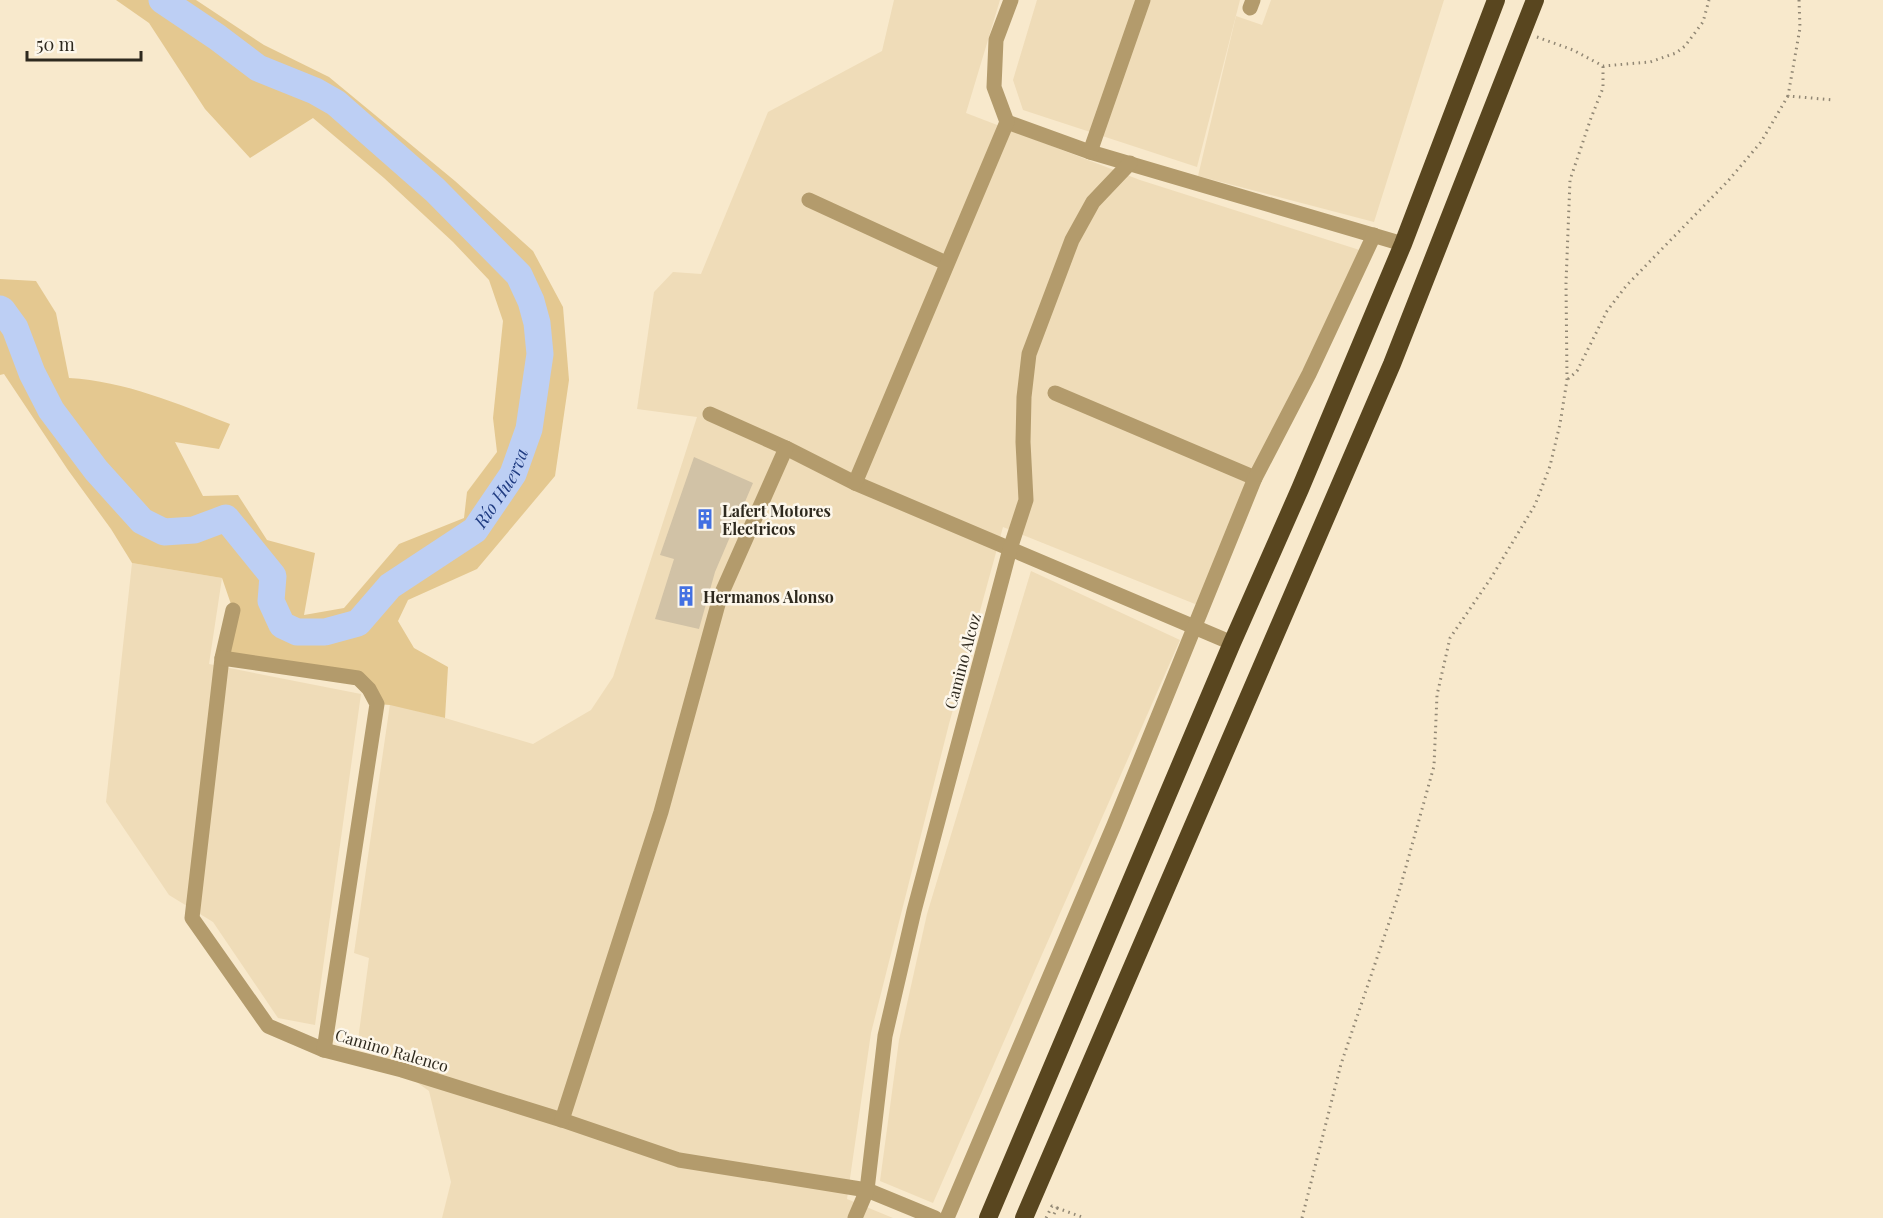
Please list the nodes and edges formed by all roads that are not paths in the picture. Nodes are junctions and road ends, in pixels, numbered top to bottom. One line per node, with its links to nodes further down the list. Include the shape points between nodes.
1 (1011, 0): 5 (street, via 996,40 994,87)
2 (1143, 0): 6 (street)
3 (1496, 0): 10 (highway)
4 (1535, 0): 29 (highway, via 1392,363)
5 (1007, 122): 6 (street); 11 (street)
6 (1090, 152): 7 (street)
7 (1130, 164): 9 (street); 17 (street, Camino Alcoz, via 1093,202 1072,240 1029,354 1023,442 1026,500)
8 (809, 200): 11 (street)
9 (1374, 236): 10 (street); 15 (street)
10 (1403, 244): 20 (highway)
11 (946, 263): 16 (street)
12 (1055, 393): 15 (street)
13 (710, 414): 14 (street)
14 (786, 448): 16 (street); 23 (street, via 720,597 661,812)
15 (1255, 477): 19 (street)
16 (855, 483): 17 (street)
17 (1010, 549): 19 (street); 24 (street, Camino Alcoz, via 885,1036)
18 (233, 610): 21 (street, Camino Ralenco)
19 (1196, 628): 20 (street); 27 (street)
20 (1232, 643): 28 (highway)
21 (222, 658): 22 (street, Camino Ralenco, via 192,918 268,1026); 22 (street, via 358,678 377,704)
22 (324, 1050): 23 (street, Camino Ralenco)
23 (562, 1120): 24 (street, Camino Ralenco, via 679,1160)
24 (867, 1190): 25 (street, Camino Alcoz); 26 (street, Camino Ralenco)
25 (855, 1218)
26 (935, 1218)
27 (948, 1218)
28 (988, 1218)
29 (1024, 1218)

